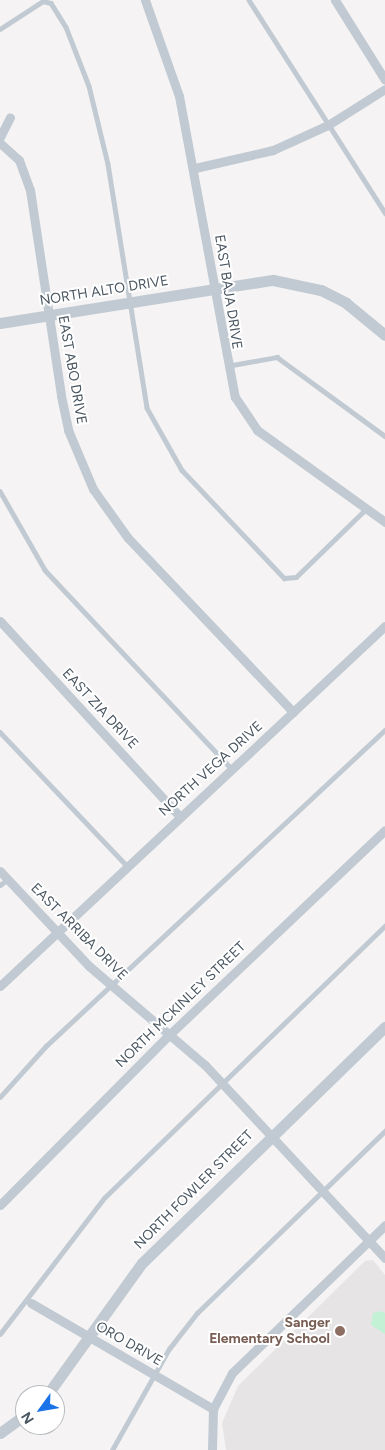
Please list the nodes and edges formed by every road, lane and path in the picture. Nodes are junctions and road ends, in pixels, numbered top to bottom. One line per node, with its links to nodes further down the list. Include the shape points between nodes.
1 (144, 0): 11 (street, EAST BAJA DRIVE, via 179,96)
2 (249, 0): 8 (lane)
3 (335, 0): 5 (street)
4 (0, 29): 14 (lane, via 43,1 51,3 66,26 89,86 108,164)
5 (385, 80)
6 (385, 89): 8 (street)
7 (10, 117): 9 (street)
8 (328, 125): 11 (street, via 273,150); 12 (lane)
9 (0, 137)
10 (0, 143): 15 (street, EAST ABO DRIVE, via 19,160 25,174)
11 (195, 168): 13 (street, EAST BAJA DRIVE)
12 (385, 214)
13 (213, 288): 14 (street, NORTH ALTO DRIVE); 17 (street, NORTH ALTO DRIVE, via 273,280 301,284 346,303); 18 (street, EAST BAJA DRIVE)
14 (130, 302): 15 (street, NORTH ALTO DRIVE); 21 (lane, via 150,418 182,470 278,576 296,577)
15 (49, 316): 16 (street, NORTH ALTO DRIVE); 25 (street, EAST ABO DRIVE, via 68,430 93,489 128,538)
16 (0, 323)
17 (385, 335)
18 (226, 366): 19 (lane, via 277,357); 21 (street, EAST BAJA DRIVE, via 235,397 257,430)
19 (385, 436)
20 (0, 491): 28 (lane, via 45,570)
21 (366, 509): 22 (street, EAST BAJA DRIVE)
22 (385, 522)
23 (0, 622): 29 (street, EAST ZIA DRIVE)
24 (385, 626): 25 (street, NORTH VEGA DRIVE)
25 (293, 712): 28 (street, NORTH VEGA DRIVE)
26 (385, 730): 38 (lane)
27 (0, 732): 31 (lane)
28 (232, 769): 29 (street, NORTH VEGA DRIVE)
29 (180, 816): 31 (street, NORTH VEGA DRIVE)
30 (385, 830): 40 (street, NORTH MCKINLEY STREET)
31 (126, 865): 36 (street, NORTH VEGA DRIVE)
32 (0, 871): 33 (street, EAST ARRIBA DRIVE)
33 (8, 879): 34 (lane); 36 (street, EAST ARRIBA DRIVE)
34 (0, 886)
35 (385, 926): 41 (lane)
36 (55, 932): 37 (street, NORTH VEGA DRIVE); 38 (street, EAST ARRIBA DRIVE)
37 (0, 986)
38 (112, 986): 40 (street, EAST ARRIBA DRIVE); 42 (lane, via 23,1068)
39 (385, 1027): 44 (street, NORTH FOWLER STREET)
40 (170, 1034): 41 (street, EAST ARRIBA DRIVE); 46 (street, NORTH MCKINLEY STREET)
41 (222, 1082): 44 (street, EAST ARRIBA DRIVE); 50 (lane, via 104,1198)
42 (0, 1097)
43 (385, 1131): 45 (lane)
44 (271, 1134): 45 (street, EAST ARRIBA DRIVE); 52 (street, NORTH FOWLER STREET, via 142,1263)
45 (322, 1189): 48 (street, EAST ARRIBA DRIVE); 53 (lane, via 224,1284)
46 (0, 1205)
47 (385, 1226): 48 (street)
48 (370, 1239): 49 (street, EAST ARRIBA DRIVE); 55 (street, via 232,1373)
49 (385, 1258)
50 (28, 1302): 51 (lane); 52 (street, ORO DRIVE)
51 (0, 1334)
52 (90, 1337): 53 (street, ORO DRIVE); 54 (street, NORTH FOWLER STREET)
53 (154, 1374): 55 (street, ORO DRIVE); 58 (lane)
54 (54, 1385)
55 (213, 1408): 59 (street)
56 (15, 1422): 57 (street)
57 (0, 1433)
58 (112, 1450)
59 (212, 1450)

